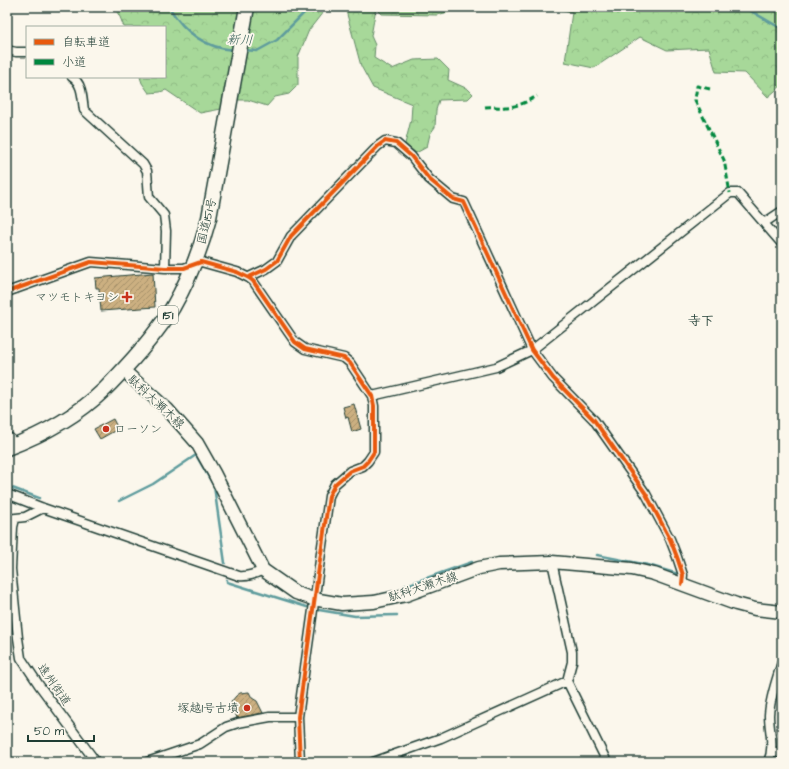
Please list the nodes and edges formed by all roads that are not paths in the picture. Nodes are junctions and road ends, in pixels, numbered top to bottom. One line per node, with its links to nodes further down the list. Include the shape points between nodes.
1 (247, 7): 8 (highway, 国道151号 / 151, via 209,218)
2 (7, 50): 3 (street)
3 (26, 52)
4 (73, 78): 9 (street, via 81,87 84,110 143,164 148,172 149,197 164,215)
5 (782, 211): 6 (street)
6 (764, 223): 7 (street); 12 (street, via 738,194 730,193)
7 (782, 244)
8 (194, 264): 9 (street, via 184,268); 10 (street, via 202,262); 13 (highway, 国道151号 / 151, via 173,307 147,343)
9 (165, 268): 11 (street, via 91,262)
10 (249, 278): 12 (street, via 277,261 291,236 378,146 385,142 396,143 411,156 429,179 452,199 464,202); 14 (street, via 295,342 305,349 344,358)
11 (7, 292)
12 (532, 350): 14 (street, via 496,367); 21 (street, via 553,378 594,420 646,494 670,539 683,575)
13 (122, 370): 15 (highway, 国道151号 / 151, via 105,389 84,406 41,433); 20 (main road, 駄科大瀬木線, via 167,410 197,443)
14 (372, 396): 22 (street, via 374,452 363,466 350,471 335,484 329,496)
15 (10, 444)
16 (7, 494): 17 (street)
17 (43, 508): 18 (street, via 25,517); 20 (street, via 239,576 245,577)
18 (11, 519): 29 (street, 遠州街道, via 13,527 10,569 21,658)
19 (552, 562): 21 (main road, 駄科大瀬木線, via 632,569); 22 (main road, 駄科大瀬木線, via 499,564 479,568 406,595 374,602 342,604); 25 (street, via 572,652)
20 (263, 570): 22 (main road, 駄科大瀬木線, via 296,593)
21 (682, 584): 23 (main road, 駄科大瀬木線, via 736,604)
22 (313, 599): 26 (street)
23 (782, 612)
24 (782, 662): 27 (street, via 769,715)
25 (567, 681): 32 (street, via 441,738); 33 (street)
26 (298, 717): 30 (street, via 270,717 238,723 226,727 200,744); 31 (street)
27 (772, 750): 28 (street); 34 (street)
28 (782, 755)
29 (96, 762)
30 (147, 762)
31 (300, 762)
32 (373, 762)
33 (607, 762)
34 (768, 762)

